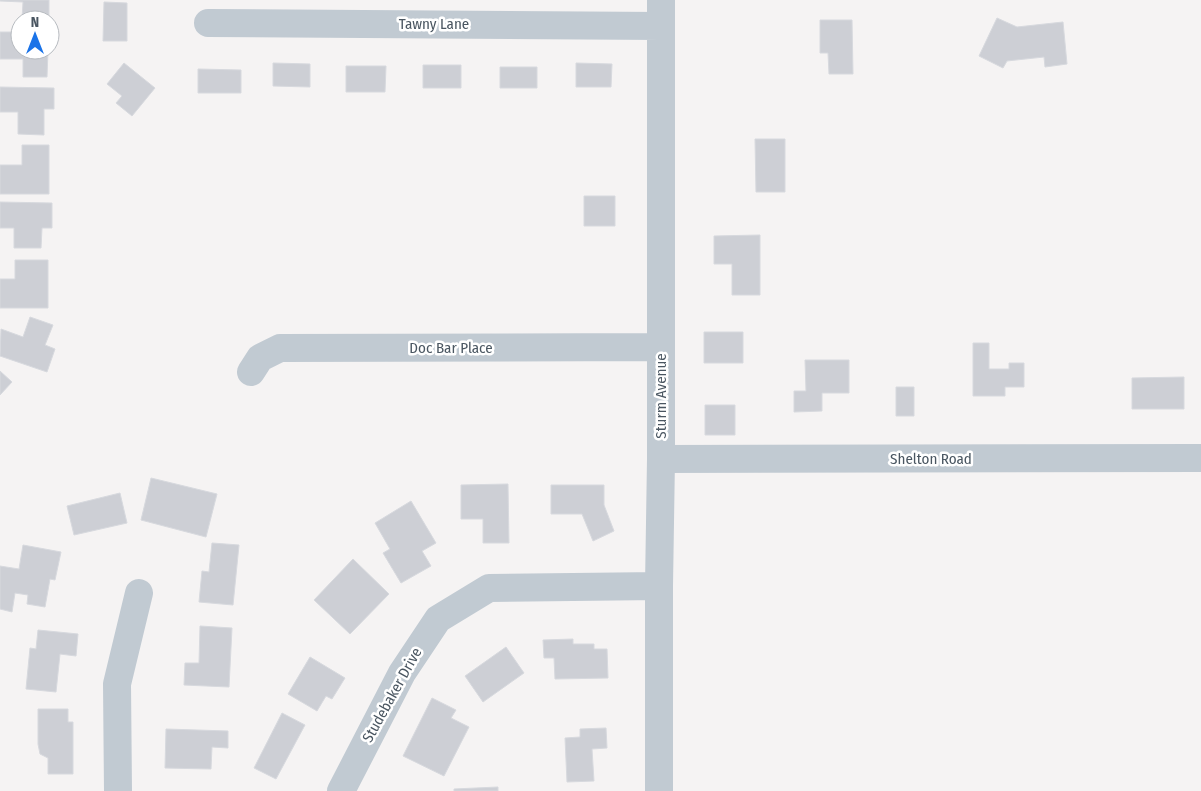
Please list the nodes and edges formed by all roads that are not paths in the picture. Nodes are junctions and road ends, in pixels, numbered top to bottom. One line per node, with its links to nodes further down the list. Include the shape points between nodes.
1 (661, 13): 2 (street, Tawny Lane); 3 (street, Sturm Avenue)
2 (208, 23)
3 (660, 347): 4 (street, Doc Bar Place, via 280,348 260,358); 6 (street, Sturm Avenue)
4 (251, 372)
5 (1201, 458): 6 (street, Shelton Road)
6 (660, 459): 7 (street, Sturm Avenue)
7 (659, 586): 10 (street, Studebaker Drive, via 489,588 438,619 402,673); 11 (street, Sturm Avenue)
8 (139, 593): 9 (street, via 117,684)
9 (118, 791)
10 (341, 791)
11 (660, 791)

